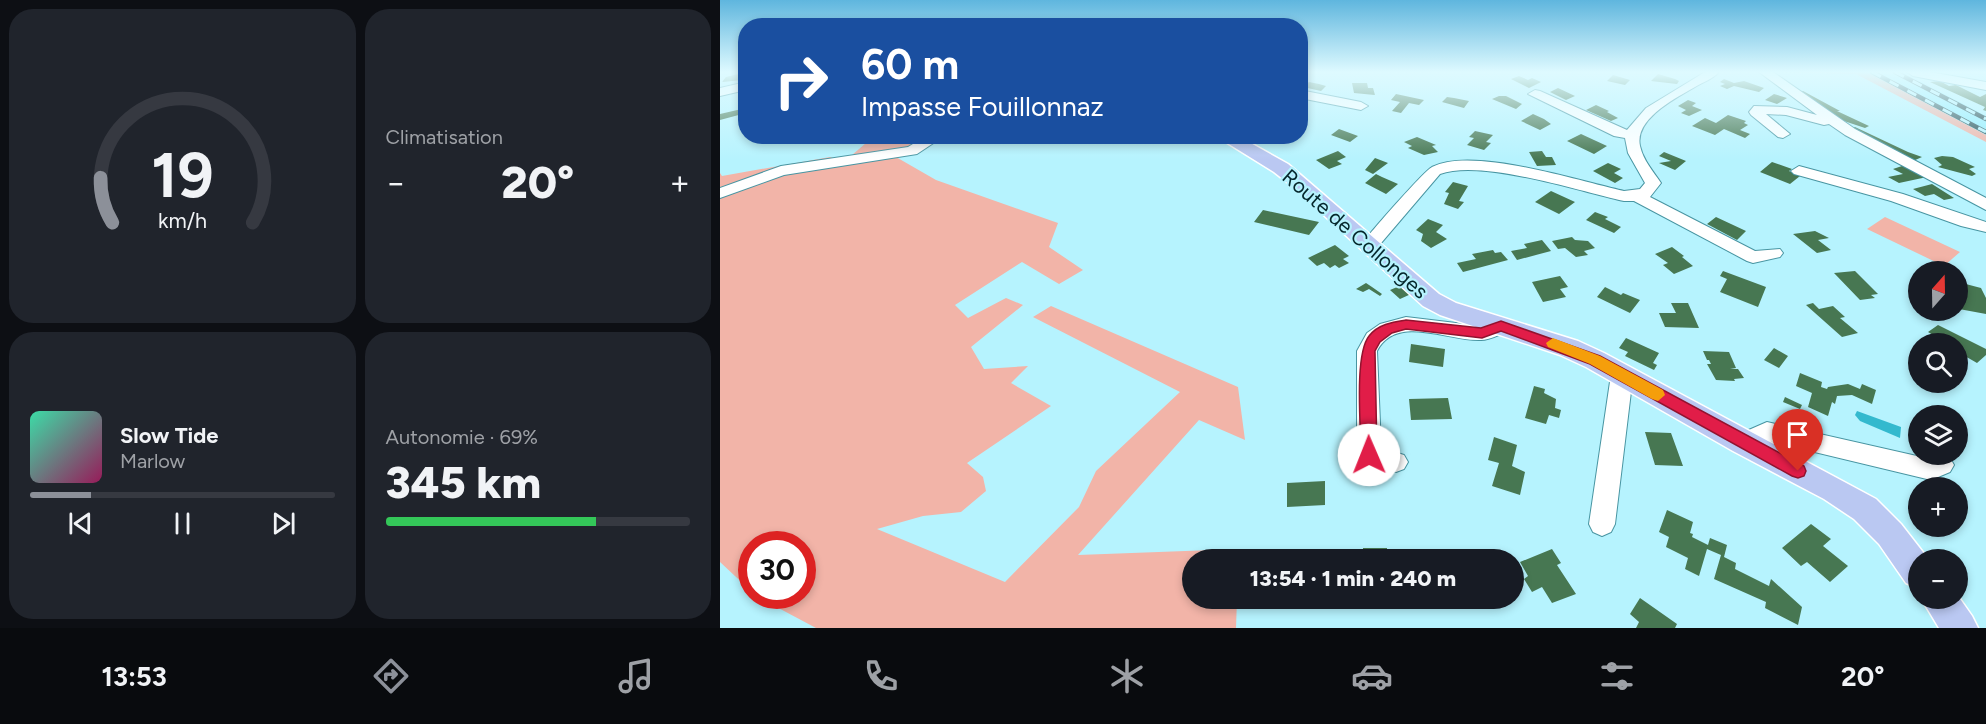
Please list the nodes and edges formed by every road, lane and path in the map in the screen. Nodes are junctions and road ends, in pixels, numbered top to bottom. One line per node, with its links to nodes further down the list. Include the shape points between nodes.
1 (1337, 101): 5 (street)
2 (1551, 101): 8 (street, via 1619,133)
3 (1663, 101): 8 (street, via 1640,120)
4 (1805, 101): 6 (street)
5 (1360, 106)
6 (1833, 121): 7 (street, via 1769,108 1756,112); 14 (street)
7 (1783, 134)
8 (1632, 135): 13 (street, via 1635,154 1653,183 1651,189)
9 (924, 144): 12 (street, via 912,151 781,171)
10 (1238, 144): 16 (main road, Route de Collonges, via 1281,168)
11 (1799, 171): 15 (street)
12 (720, 193)
13 (1637, 196): 16 (street, via 1485,165 1452,165 1435,171); 17 (street, via 1753,257)
14 (1986, 206)
15 (1986, 227)
16 (1370, 245): 18 (main road, Route de Collonges, via 1431,300)
17 (1774, 253)
18 (1501, 326): 19 (main road, Route de Collonges, via 1569,348); 21 (street, via 1482,333 1406,324 1388,328 1374,338 1367,351 1369,455)
19 (1622, 375): 20 (main road, Route de Collonges); 25 (street)
20 (1743, 443): 22 (street, via 1767,431); 26 (main road, Route de Collonges, via 1865,509)
21 (1396, 462)
22 (1908, 465)
23 (1909, 465): 24 (street, via 1930,470)
24 (1942, 465)
25 (1602, 524)
26 (1908, 558)
27 (1946, 609): 28 (main road)
28 (1960, 628)

